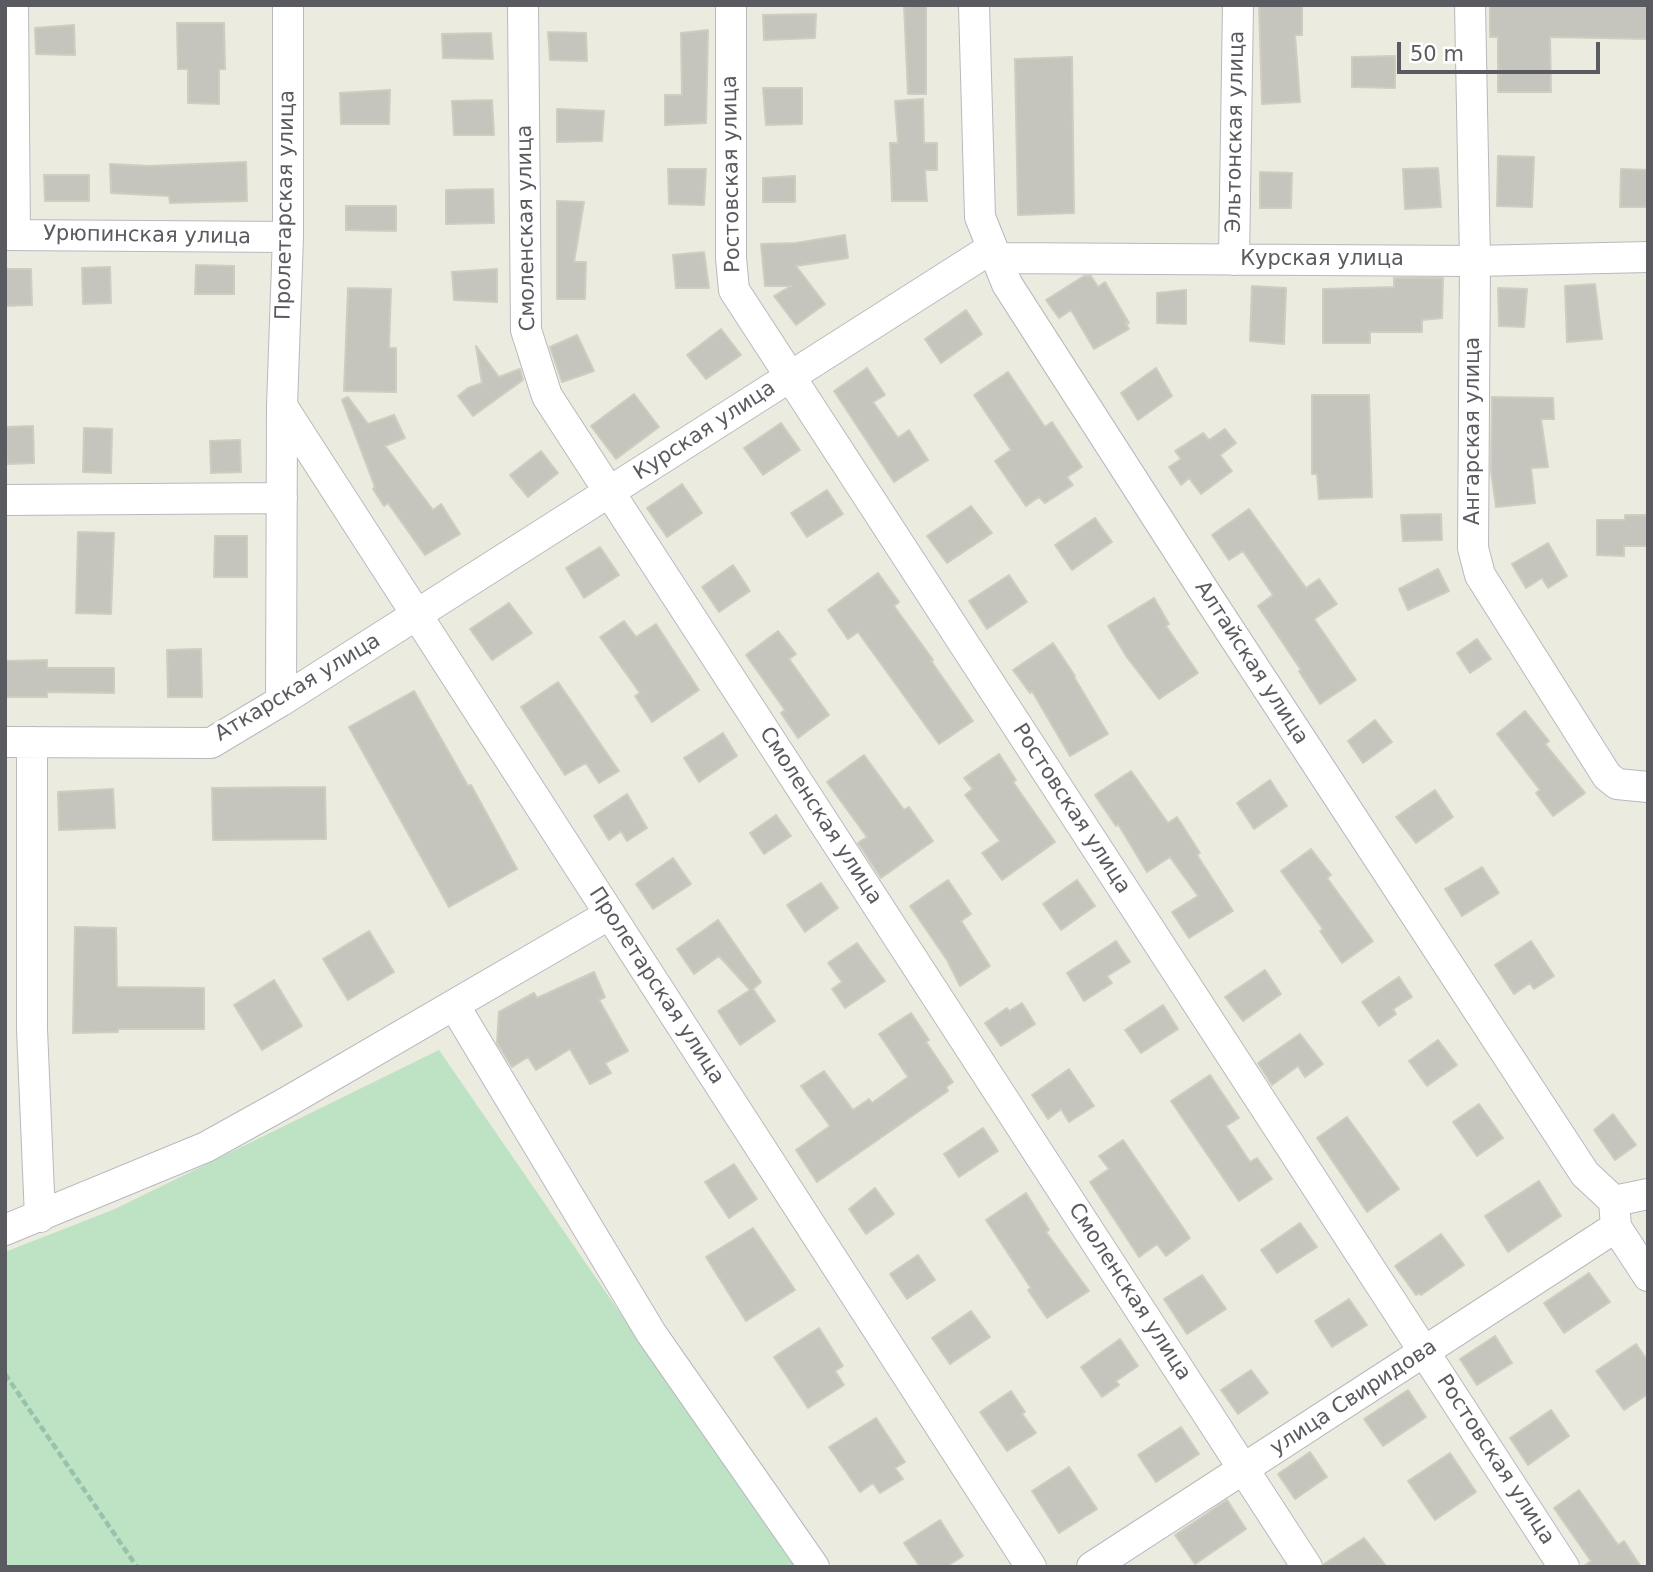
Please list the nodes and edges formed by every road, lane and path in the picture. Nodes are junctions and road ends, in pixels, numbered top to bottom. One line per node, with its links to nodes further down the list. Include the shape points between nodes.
1 (13, 5): 8 (street)
2 (288, 5): 9 (street, Пролетарская улица)
3 (523, 5): 16 (street, Смоленская улица, via 526,330 547,396)
4 (731, 5): 14 (street, Ростовская улица, via 734,290)
5 (974, 5): 10 (street, Алтайская улица, via 980,217)
6 (1238, 5): 12 (street, Эльтонская улица)
7 (1470, 5): 13 (street, Ангарская улица)
8 (10, 235): 9 (street, Урюпинская улица)
9 (288, 237): 15 (street, Пролетарская улица)
10 (995, 253): 12 (street, Курская улица); 14 (street, Курская улица); 27 (street, Алтайская улица, via 1007,284 1193,574)
11 (1648, 257): 13 (street, Курская улица)
12 (1234, 260): 13 (street, Курская улица)
13 (1475, 261): 22 (street, Ангарская улица, via 1474,548 1480,575 1607,776 1617,784)
14 (789, 377): 16 (street, Курская улица); 31 (street, Ростовская улица)
15 (282, 406): 17 (street, Пролетарская улица); 19 (street, Пролетарская улица)
16 (610, 492): 19 (street, Курская улица); 33 (street, Смоленская улица)
17 (282, 498): 18 (street); 20 (street, Пролетарская улица)
18 (5, 500)
19 (417, 614): 20 (street, Аткарская улица); 23 (street, Пролетарская улица)
20 (281, 701): 21 (street, Аткарская улица, via 211,743)
21 (19, 742): 25 (street)
22 (1648, 787)
23 (610, 914): 24 (street); 36 (street, Пролетарская улица)
24 (454, 1005): 28 (street, via 206,1147); 35 (street, via 651,1333)
25 (19, 1029): 28 (street)
26 (1648, 1194): 27 (street, улица Свиридова)
27 (1615, 1214): 30 (street, Алтайская улица); 31 (street, улица Свиридова)
28 (40, 1217): 29 (street)
29 (5, 1230)
30 (1648, 1276)
31 (1424, 1352): 33 (street, улица Свиридова); 39 (street, Ростовская улица)
32 (5, 1374): 34 (path)
33 (1244, 1469): 37 (street, улица Свиридова); 38 (street, Смоленская улица)
34 (136, 1567)
35 (814, 1567)
36 (1031, 1567)
37 (1092, 1567)
38 (1307, 1567)
39 (1564, 1567)

